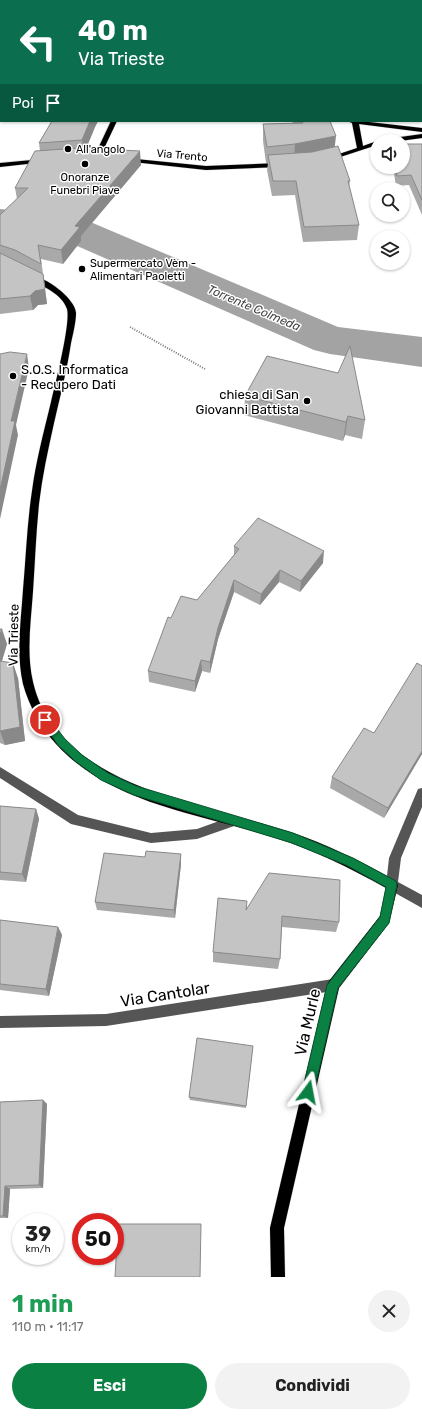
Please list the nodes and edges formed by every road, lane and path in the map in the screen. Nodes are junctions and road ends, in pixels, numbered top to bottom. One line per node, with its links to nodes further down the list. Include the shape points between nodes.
1 (113, 122): 8 (main road, via 94,157)
2 (352, 122): 3 (main road); 7 (main road)
3 (422, 130)
4 (422, 136): 5 (main road)
5 (410, 138)
6 (370, 145): 7 (main road)
7 (360, 149): 11 (main road)
8 (105, 158)
9 (49, 160): 12 (main road)
10 (120, 160): 13 (main road, Via Trento, via 206,168)
11 (325, 160)
12 (0, 165)
13 (285, 165)
14 (28, 275): 19 (main road, Via Trieste, via 59,292 70,303 72,312 39,477 33,529 24,640 26,671 33,697 45,720 62,742 78,758 104,776 134,790)
15 (130, 327): 16 (path)
16 (205, 369)
17 (0, 772): 19 (street, via 76,820 152,838 197,834)
18 (422, 793): 20 (street, via 395,858)
19 (233, 821): 20 (main road, Via Trieste, via 293,838 350,861)
20 (392, 885): 21 (street, Via Trieste); 22 (main road, Via Murle, via 385,919)
21 (422, 902)
22 (333, 985): 23 (street, Via Cantolar, via 106,1020); 24 (main road, Via Murle, via 277,1228)
23 (0, 1022)
24 (278, 1277)

